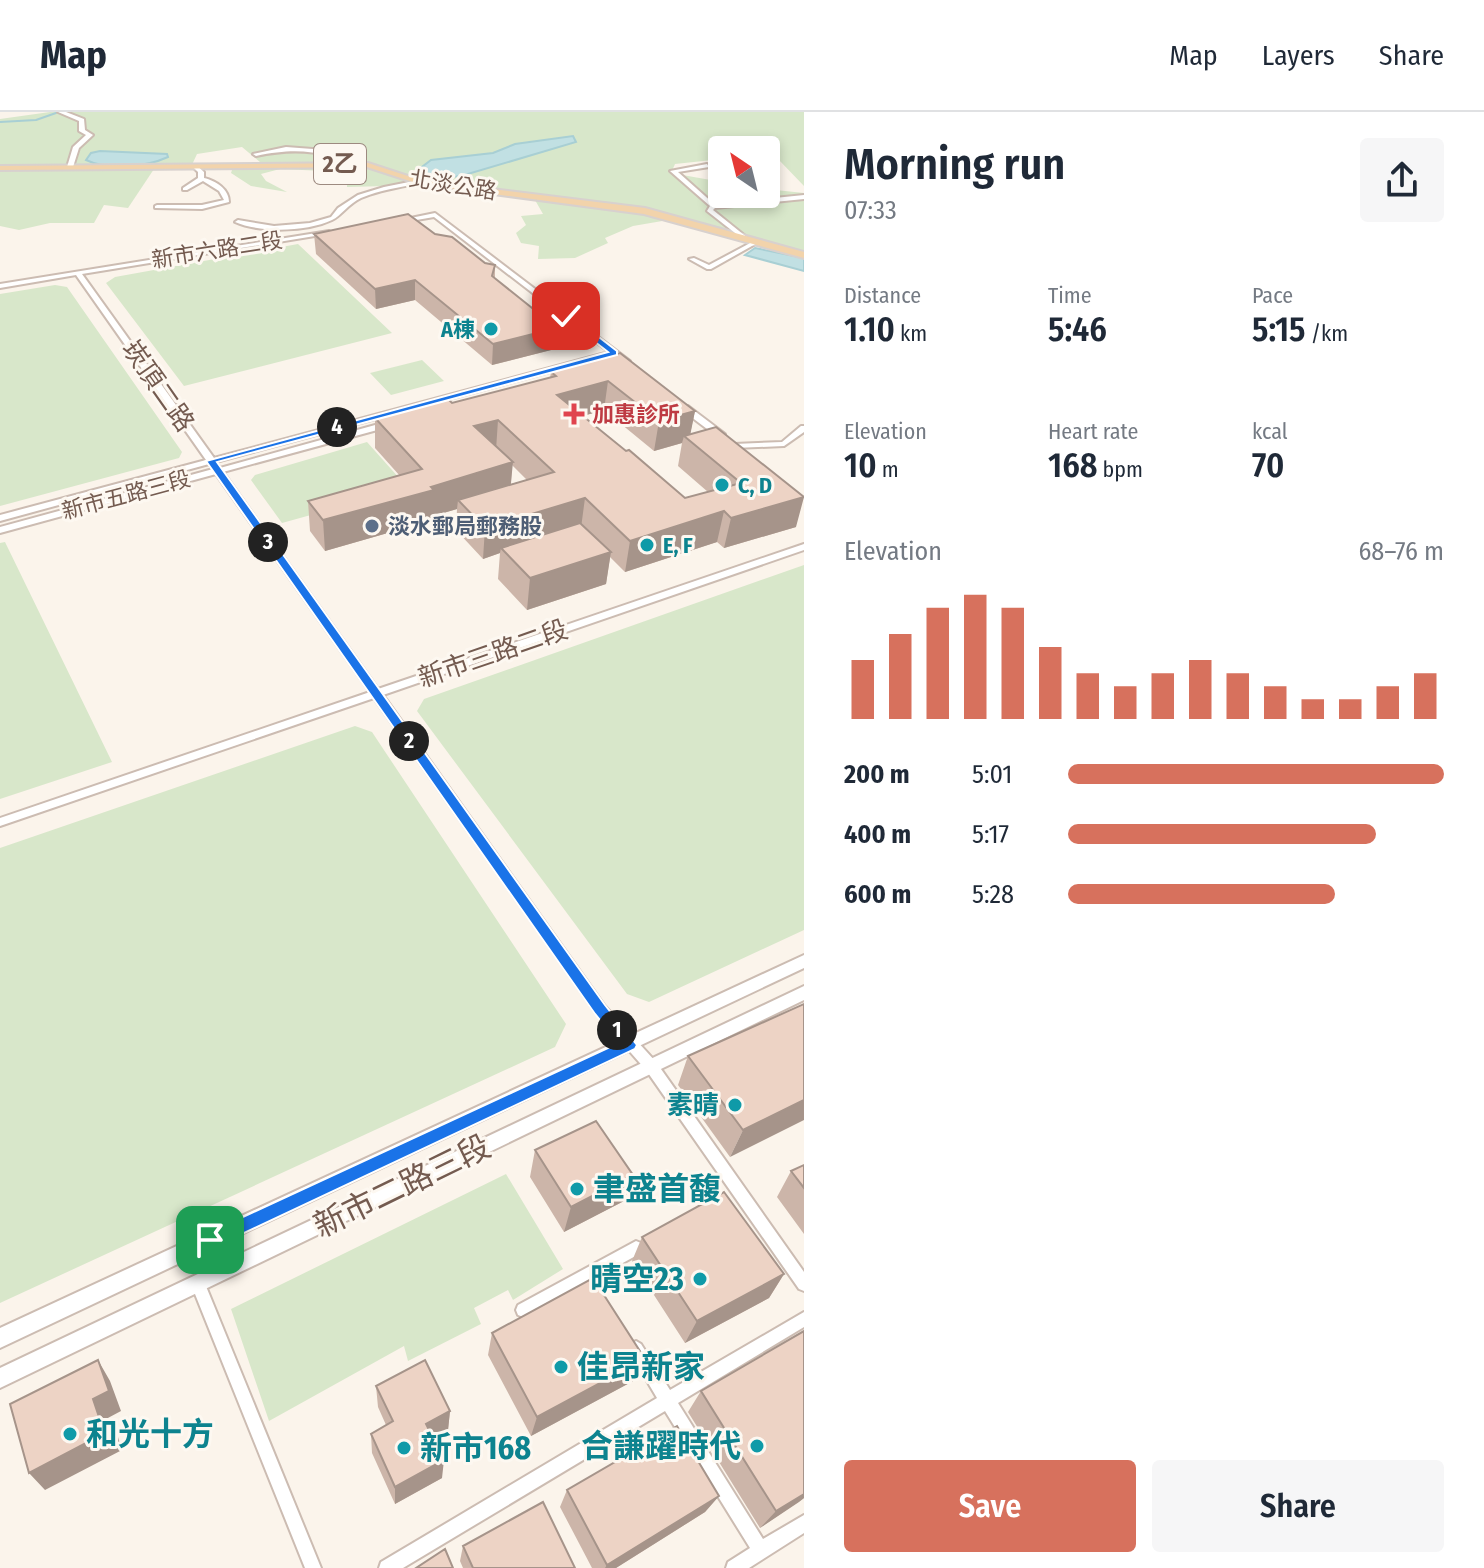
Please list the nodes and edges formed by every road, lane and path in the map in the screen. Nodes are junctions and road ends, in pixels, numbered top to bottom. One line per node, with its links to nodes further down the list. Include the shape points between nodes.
1 (62, 112): 5 (street, via 82,120 82,131 90,135 76,147)
2 (256, 154): 3 (street, via 296,147 330,150)
3 (368, 165): 6 (main road, 北淡公路 / 2乙); 9 (main road, 北淡公路 / 2乙)
4 (707, 166): 13 (street, via 673,171)
5 (70, 167): 6 (main road, 北淡公路 / 2乙); 7 (main road, 北淡公路 / 2乙)
6 (196, 167): 8 (street)
7 (0, 168)
8 (201, 179): 10 (street); 14 (street, via 223,192 227,201)
9 (419, 182): 16 (street, via 350,202 333,218 309,227 262,228); 19 (main road, 北淡公路 / 2乙, via 645,211)
10 (185, 189)
11 (804, 197): 12 (street)
12 (780, 199)
13 (708, 202)
14 (157, 207)
15 (711, 208): 19 (street)
16 (238, 222)
17 (388, 222): 24 (street, via 435,215)
18 (342, 230): 22 (street, 新市六路二段)
19 (751, 241): 20 (main road, 北淡公路 / 2乙); 21 (street, via 709,268)
20 (804, 255)
21 (692, 259)
22 (78, 273): 23 (street, 新市六路二段); 31 (street, 崁頂二路)
23 (0, 286)
24 (614, 353): 25 (street); 31 (street, 新市五路三段)
25 (623, 359): 26 (street); 32 (street, 新市五路三段)
26 (635, 369)
27 (672, 398): 29 (street)
28 (804, 428): 29 (street, via 784,444)
29 (734, 446): 30 (street)
30 (746, 455)
31 (211, 461): 32 (street, 崁頂二路); 33 (street, 新市五路三段)
32 (218, 471): 34 (street, 新市五路三段); 36 (street, 崁頂二路)
33 (0, 518)
34 (0, 530)
35 (804, 547): 36 (street, 新市三路二段)
36 (376, 694): 37 (street, 新市三路二段); 40 (street, 崁頂二路)
37 (0, 822)
38 (804, 961): 40 (street, 新市二路三段)
39 (804, 993): 41 (street, 新市二路三段)
40 (630, 1045): 41 (street, 崁頂二路); 47 (street, 新市二路三段)
41 (651, 1066): 43 (street, 新市二路三段); 44 (street, 崁頂二路)
42 (636, 1248): 45 (street, via 593,1280)
43 (198, 1284): 49 (street, 新市二路三段); 53 (street)
44 (804, 1284)
45 (523, 1310)
46 (804, 1319): 50 (street)
47 (0, 1338)
48 (629, 1338): 50 (street)
49 (0, 1378)
50 (669, 1402): 52 (street); 54 (street)
51 (804, 1523): 52 (street)
52 (761, 1551): 55 (street)
53 (313, 1568)
54 (387, 1568)
55 (734, 1568)

